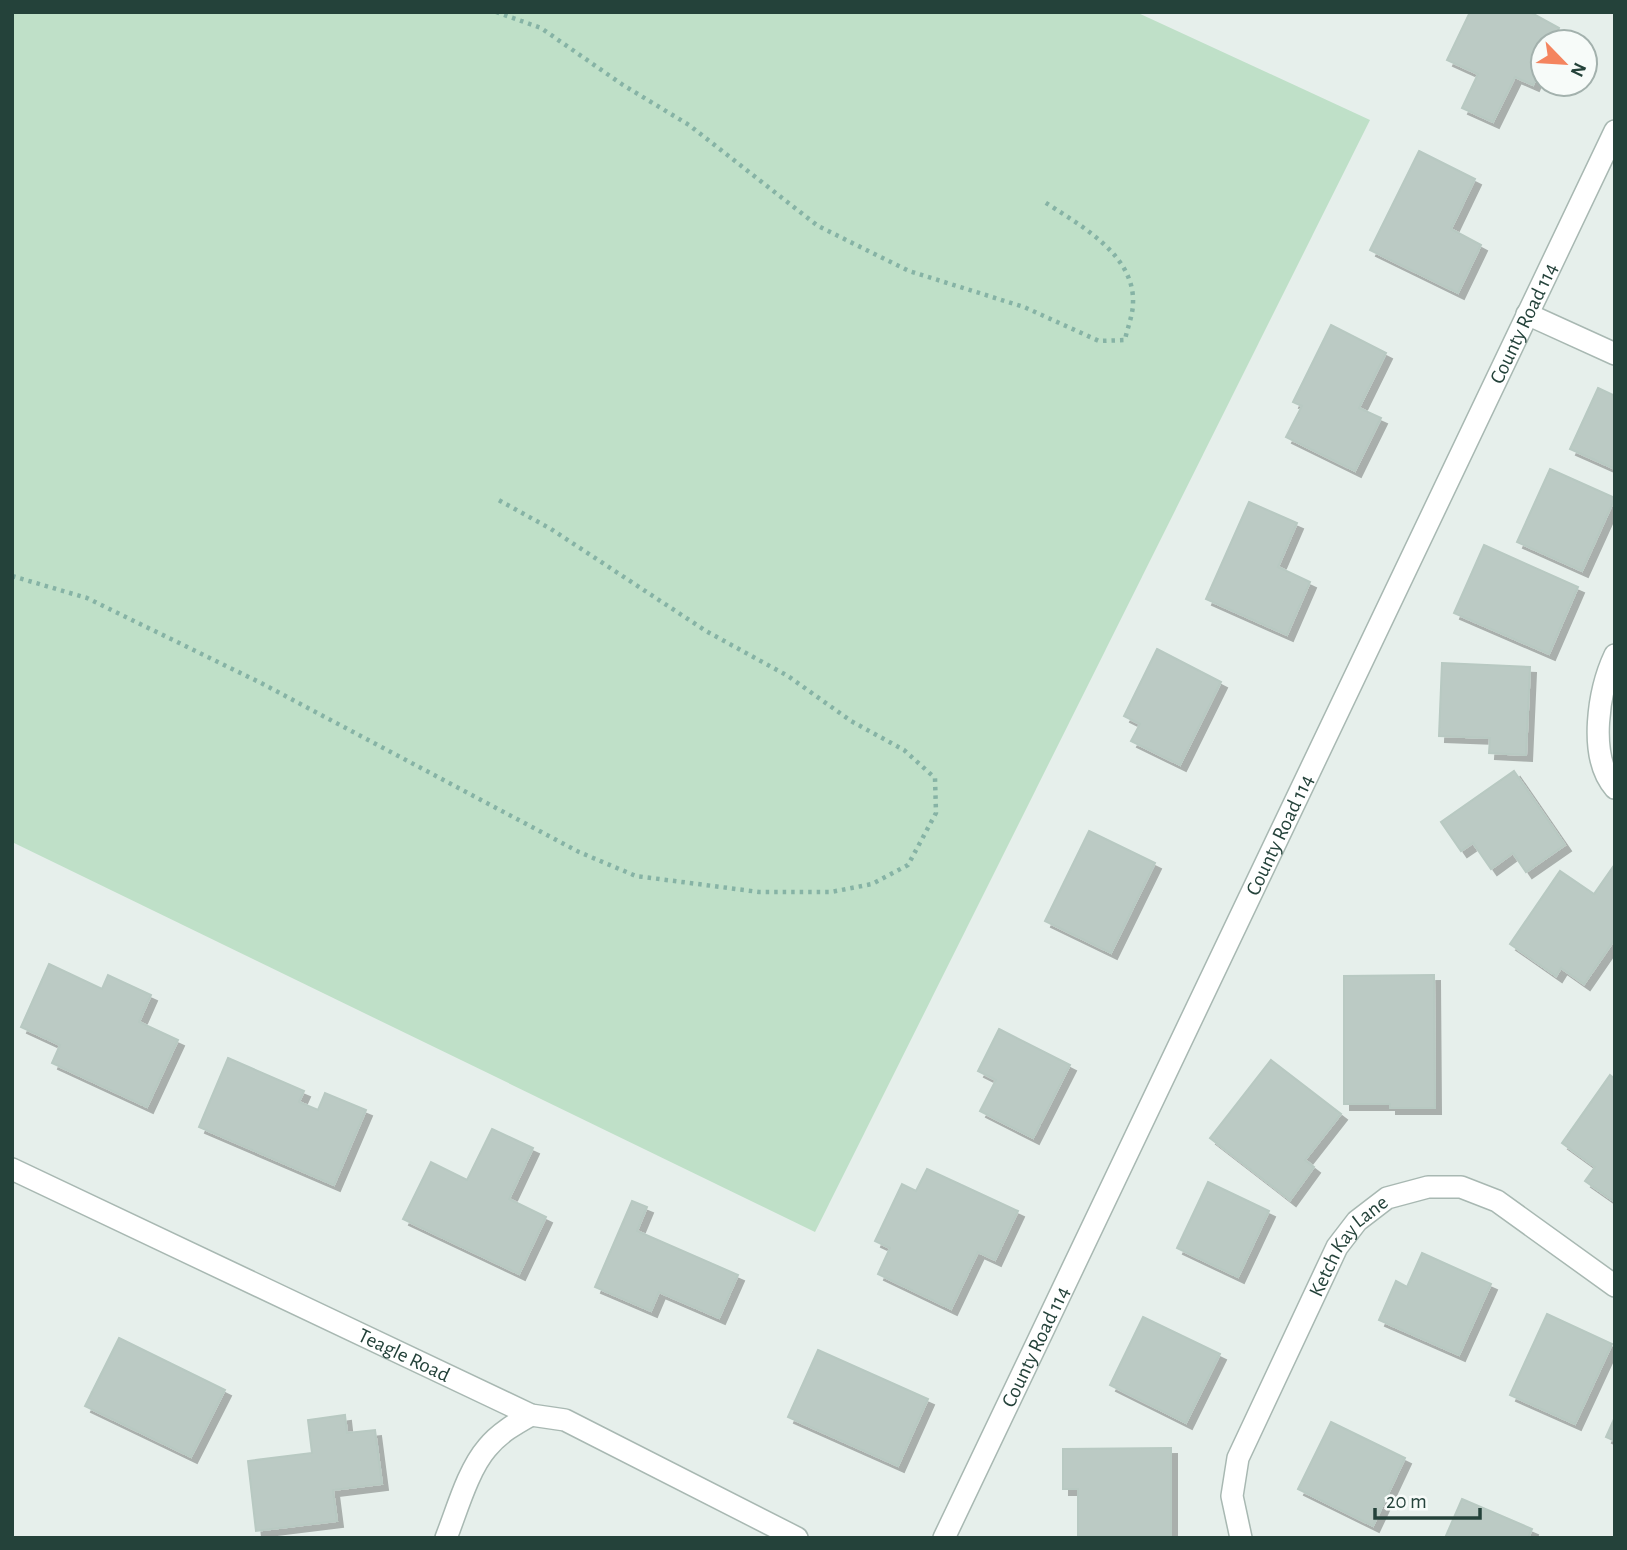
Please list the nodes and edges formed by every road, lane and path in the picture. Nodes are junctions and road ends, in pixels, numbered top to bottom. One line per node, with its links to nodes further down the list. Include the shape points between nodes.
1 (496, 12): 3 (path, via 541,28 689,125 818,226 909,271 1024,307 1099,341 1125,340 1133,302 1128,275 1106,246)
2 (1615, 131): 4 (street, County Road 114)
3 (1043, 201)
4 (1527, 314): 5 (street); 15 (street, County Road 114)
5 (1615, 354)
6 (495, 498): 7 (path, via 904,750 935,778 936,813 908,865 872,884 831,892 759,891 636,876 579,852 261,683 87,598)
7 (12, 576)
8 (1615, 655): 9 (street, via 1598,710 1599,748)
9 (1615, 788)
10 (12, 1169): 12 (street, Teagle Road)
11 (1615, 1286): 16 (street, Ketch Kay Lane, via 1497,1201 1461,1187 1428,1187 1387,1198 1357,1221 1337,1247 1238,1458 1232,1496)
12 (531, 1415): 13 (street, via 486,1448); 14 (street, Teagle Road, via 565,1420)
13 (446, 1538)
14 (797, 1538)
15 (944, 1538)
16 (1241, 1538)

